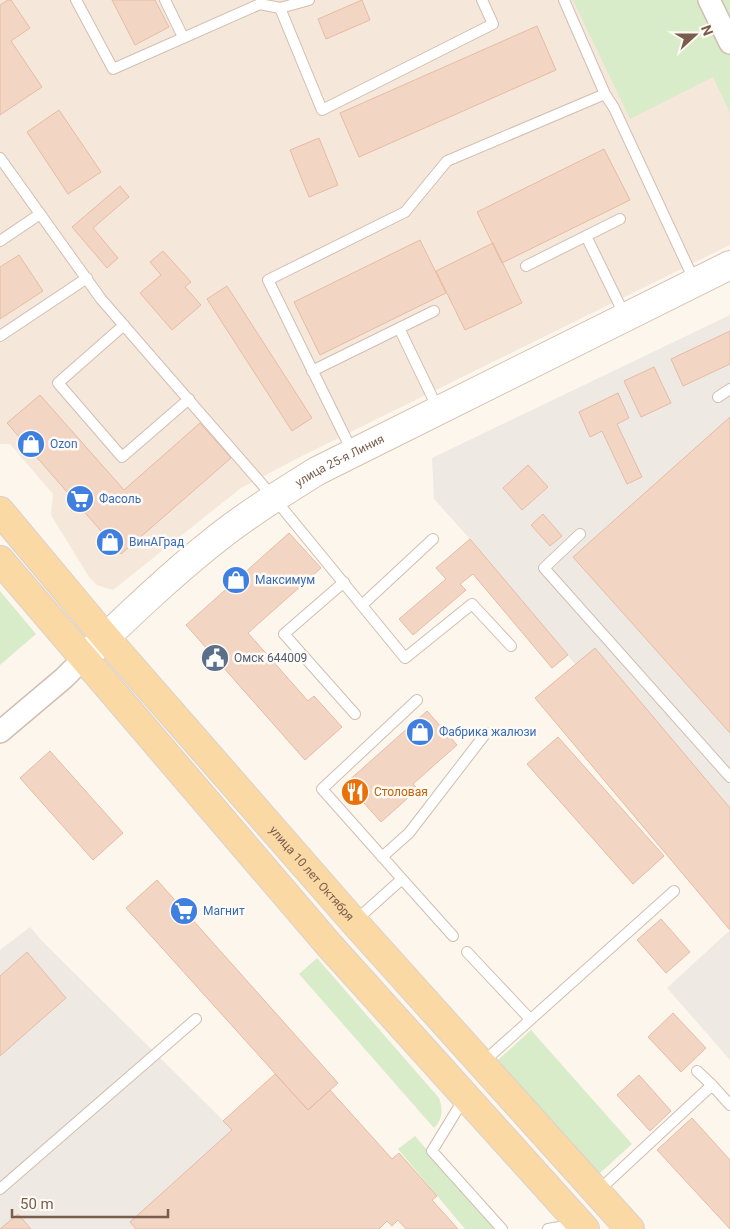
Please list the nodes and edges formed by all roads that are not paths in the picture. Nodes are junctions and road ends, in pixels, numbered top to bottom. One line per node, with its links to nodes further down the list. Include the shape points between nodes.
1 (76, 0): 9 (lane, via 113,69)
2 (164, 0): 9 (lane)
3 (309, 0): 8 (lane)
4 (482, 0): 8 (lane, via 493,24 322,110)
5 (564, 0): 11 (lane)
6 (709, 0): 10 (street)
7 (259, 2): 8 (lane); 9 (lane)
8 (280, 8)
9 (183, 38)
10 (730, 43)
11 (605, 94): 20 (lane); 26 (lane, via 447,161 405,212 268,280)
12 (0, 158): 13 (lane)
13 (40, 214): 16 (lane); 19 (lane)
14 (620, 219): 15 (lane)
15 (586, 236): 18 (lane); 22 (lane)
16 (0, 241)
17 (730, 265): 20 (main road, улица 25-я Линия)
18 (526, 266)
19 (87, 278): 23 (lane); 25 (lane)
20 (695, 282): 22 (main road, улица 25-я Линия)
21 (434, 311): 24 (lane)
22 (626, 317): 30 (main road, улица 25-я Линия)
23 (124, 325): 29 (lane); 29 (lane, via 58,383 122,457)
24 (399, 328): 26 (lane); 30 (lane)
25 (0, 336)
26 (312, 371): 31 (lane)
27 (730, 389): 28 (lane)
28 (718, 397)
29 (189, 399): 32 (lane)
30 (439, 409): 31 (main road, улица 25-я Линия)
31 (353, 453): 32 (main road, улица 25-я Линия)
32 (274, 498): 37 (lane); 39 (main road, улица 25-я Линия, via 211,543)
33 (0, 511): 39 (main road, улица 10 лет Октября)
34 (580, 534): 46 (lane, via 544,568)
35 (433, 539): 38 (lane)
36 (0, 560): 41 (main road)
37 (344, 582): 38 (lane); 43 (lane, via 284,634)
38 (362, 605): 40 (lane, via 405,658 472,604)
39 (106, 638): 41 (main road, улица 25-я Линия); 50 (main road, улица 10 лет Октября)
40 (510, 646)
41 (83, 660): 44 (street, улица 25-я Линия); 58 (main road)
42 (417, 700): 47 (lane, via 322,789)
43 (355, 714)
44 (0, 732)
45 (486, 732): 47 (lane, via 410,833)
46 (730, 777)
47 (382, 857): 48 (lane)
48 (402, 879): 50 (lane); 51 (lane)
49 (674, 891): 54 (lane)
50 (354, 922): 55 (main road, улица 10 лет Октября)
51 (453, 936)
52 (467, 952): 54 (lane)
53 (196, 1019): 60 (lane)
54 (530, 1019): 55 (lane)
55 (481, 1063): 61 (main road, улица 10 лет Октября)
56 (697, 1071): 57 (lane)
57 (712, 1084): 59 (lane); 61 (lane)
58 (465, 1096): 62 (main road); 63 (lane, via 432,1151)
59 (730, 1105)
60 (0, 1189)
61 (597, 1192): 65 (main road, улица 10 лет Октября)
62 (583, 1226): 64 (lane)
63 (502, 1229)
64 (548, 1229)
65 (630, 1229)

